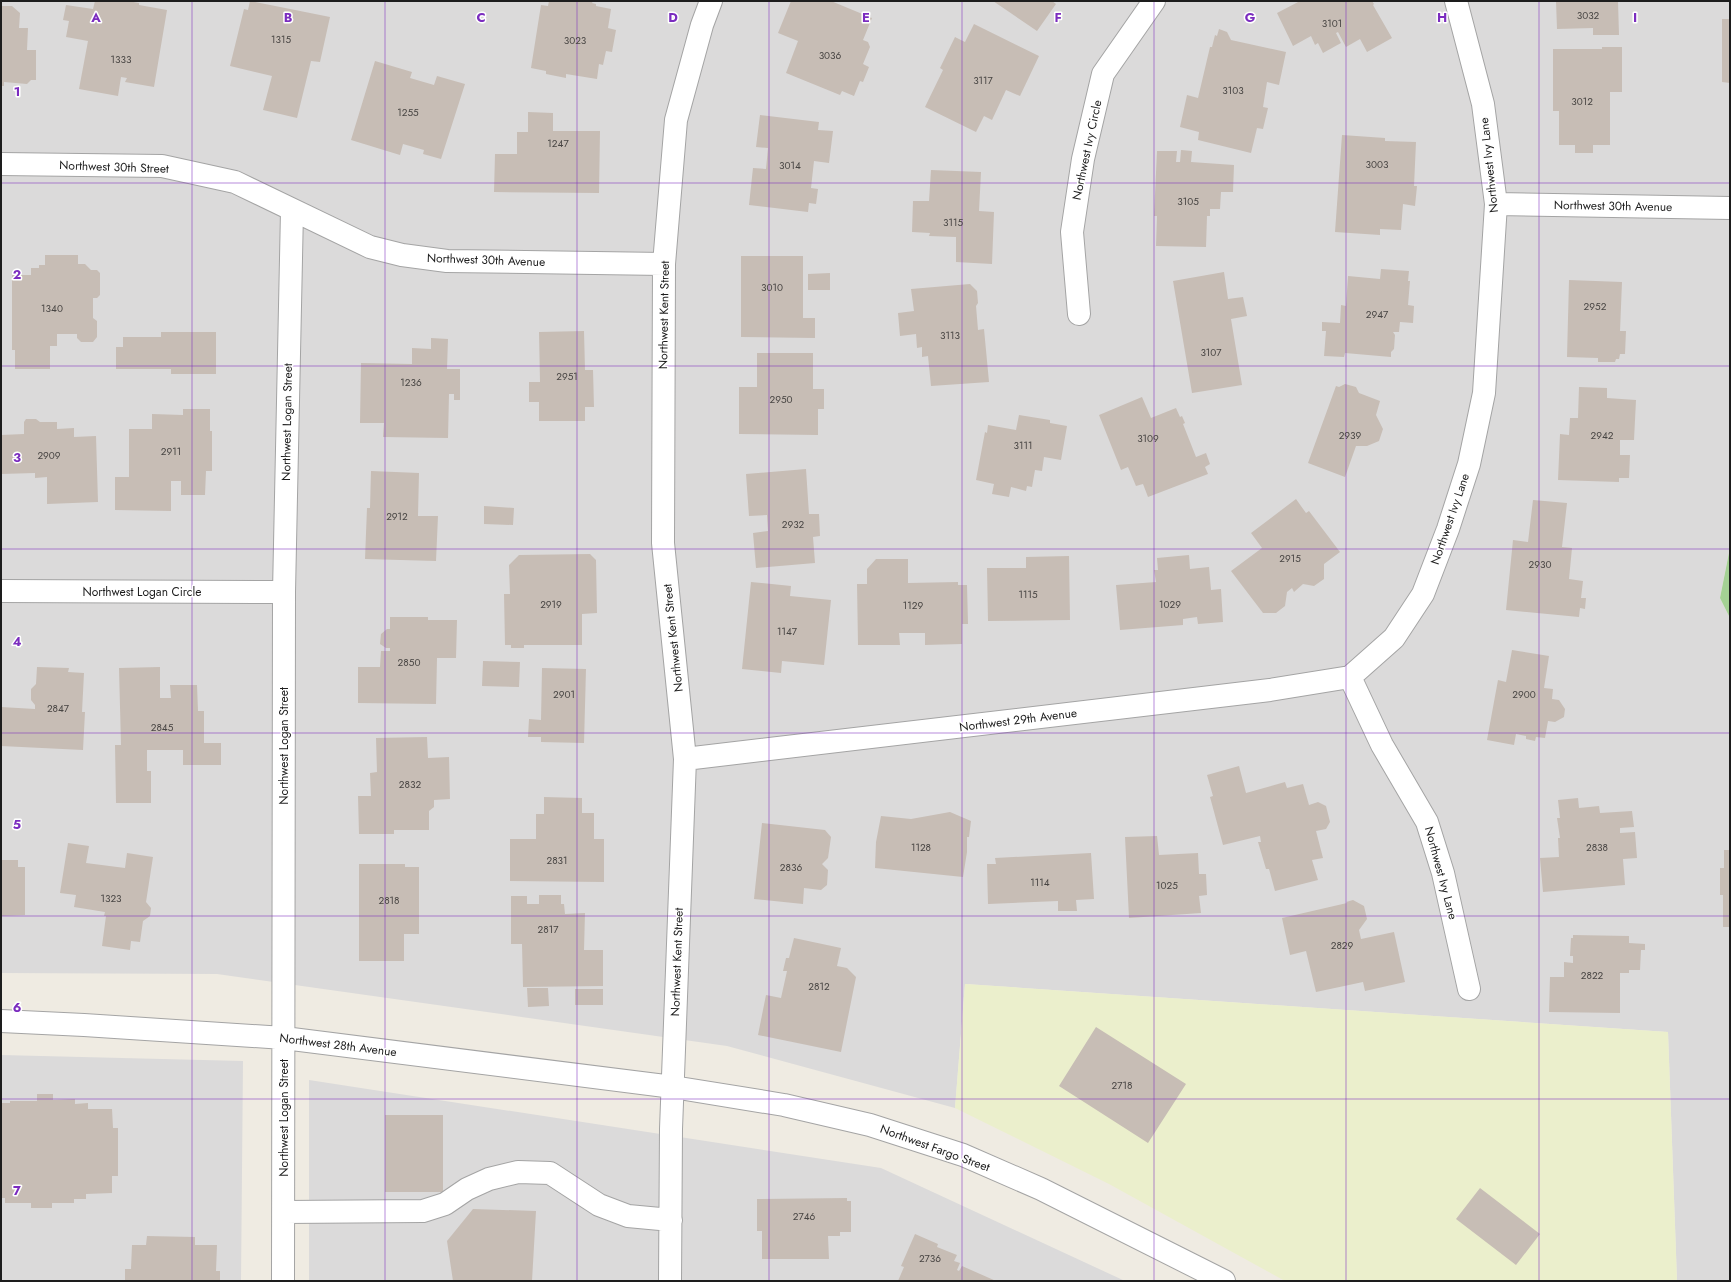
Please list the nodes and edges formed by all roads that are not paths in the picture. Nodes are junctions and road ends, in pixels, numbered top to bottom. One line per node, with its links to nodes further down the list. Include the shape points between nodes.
1 (711, 1): 8 (street, Northwest Kent Street, via 676,120)
2 (1154, 1): 9 (street, Northwest Ivy Circle, via 1103,74 1083,160 1072,232)
3 (1456, 1): 5 (street, Northwest Ivy Lane, via 1483,104)
4 (1, 164): 7 (street, Northwest 30th Street, via 162,166 235,182)
5 (1496, 204): 6 (street, Northwest 30th Avenue); 12 (street, Northwest Ivy Lane, via 1484,393 1466,471 1448,529 1422,594 1394,638)
6 (1730, 208)
7 (292, 211): 8 (street, Northwest 30th Avenue, via 370,247 402,255 447,261); 11 (street, Northwest Logan Street)
8 (664, 264): 13 (street, Northwest Kent Street, via 663,542)
9 (1079, 314)
10 (1, 591): 11 (street, Northwest Logan Circle)
11 (284, 592): 16 (street, Northwest Logan Street)
12 (1350, 677): 13 (street, Northwest 29th Avenue, via 1270,690); 14 (street, Northwest Ivy Lane, via 1382,745 1427,822 1443,873)
13 (685, 759): 17 (street, Northwest Kent Street)
14 (1469, 989)
15 (1, 1021): 16 (street, Northwest 28th Avenue)
16 (284, 1038): 17 (street, Northwest 28th Avenue); 18 (street, Northwest Logan Street)
17 (673, 1087): 19 (street, Northwest Kent Street); 22 (street, Northwest Fargo Street, via 784,1105 863,1123 962,1154 1041,1189)
18 (284, 1212): 19 (street, via 423,1211 445,1204 467,1189 489,1179 518,1172 550,1173 599,1205 628,1216); 20 (street, Northwest Logan Street)
19 (671, 1220): 21 (street, Northwest Kent Street)
20 (283, 1281)
21 (670, 1281)
22 (1224, 1281)

